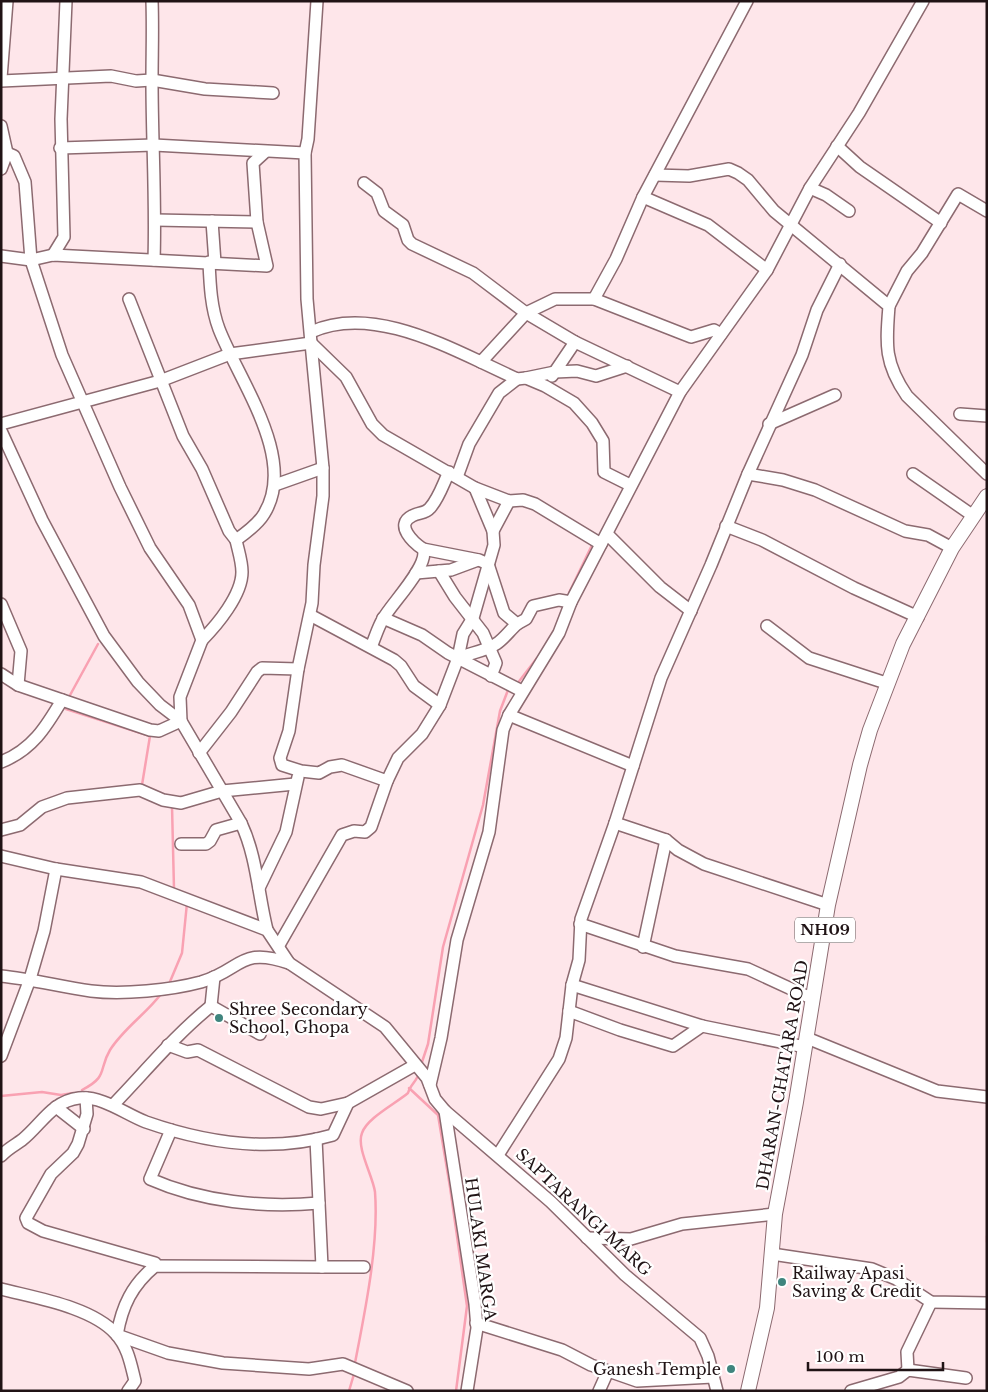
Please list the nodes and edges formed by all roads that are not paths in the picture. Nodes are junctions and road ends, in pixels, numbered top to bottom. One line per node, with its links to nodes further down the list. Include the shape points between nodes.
1 (7, 1): 8 (street)
2 (66, 1): 7 (street)
3 (152, 1): 9 (street)
4 (317, 1): 17 (street)
5 (746, 1): 19 (street)
6 (923, 1): 13 (street)
7 (63, 76): 8 (street); 9 (street); 14 (street)
8 (1, 80)
9 (152, 80): 10 (street, via 205,89); 12 (street)
10 (273, 93)
11 (1, 126): 16 (street)
12 (154, 145): 14 (street); 15 (street); 25 (street)
13 (837, 146): 21 (street); 28 (street, via 860,167)
14 (60, 148): 30 (street, via 64,236)
15 (266, 152): 17 (street); 27 (street, via 252,163)
16 (7, 153): 18 (street); 32 (street, via 14,156 25,182)
17 (305, 153): 42 (street, via 307,298)
18 (1, 169)
19 (655, 175): 22 (street); 29 (street, via 689,176 729,169 748,180 774,211)
20 (364, 182): 40 (street, via 377,193 384,211 402,225 412,244 473,273)
21 (810, 188): 23 (street, via 826,194); 29 (street)
22 (643, 197): 36 (street, via 708,224); 37 (street, via 616,259)
23 (849, 211)
24 (987, 211): 28 (street, via 958,194)
25 (155, 220): 26 (street); 33 (street)
26 (212, 221): 27 (street); 34 (street)
27 (257, 222): 34 (street, via 266,266)
28 (941, 223): 39 (street, via 907,271)
29 (790, 224): 35 (street); 36 (street)
30 (53, 255): 32 (street); 33 (street)
31 (1, 256): 32 (street)
32 (31, 260): 53 (street, via 62,355)
33 (154, 260): 34 (street)
34 (212, 262): 44 (street, via 210,297 218,328)
35 (840, 264): 39 (street); 57 (street)
36 (766, 270): 41 (street)
37 (594, 299): 40 (street, via 555,299); 41 (street, via 691,337 714,330)
38 (129, 300): 49 (street)
39 (889, 306): 62 (street, via 889,366 897,381 907,396)
40 (526, 313): 43 (street); 45 (street)
41 (721, 334): 51 (street)
42 (311, 338): 44 (street); 45 (street, via 326,325 382,324 430,339); 59 (street); 63 (street, via 346,377 372,424 382,434)
43 (575, 342): 46 (street); 47 (street)
44 (230, 354): 49 (street); 64 (street, via 263,425 275,468)
45 (481, 362): 48 (street)
46 (627, 366): 47 (street, via 596,376 576,371); 51 (street)
47 (555, 372): 48 (street); 50 (street)
48 (522, 378): 50 (street); 63 (street, via 499,393)
49 (160, 381): 53 (street); 73 (street, via 182,436 202,469)
50 (545, 386): 65 (street, via 574,403 592,422 603,441 604,472)
51 (680, 392): 65 (street)
52 (835, 395): 57 (street)
53 (82, 402): 56 (street); 88 (street, via 150,548 189,604)
54 (960, 414): 55 (street)
55 (987, 416)
56 (1, 424)
57 (769, 424): 60 (street)
58 (1, 432): 101 (street, via 42,520 104,636 138,682)
59 (323, 468): 64 (street); 82 (street)
60 (748, 474): 70 (street); 74 (street, via 814,490 905,531 928,535)
61 (913, 474): 69 (street)
62 (987, 474)
63 (453, 475): 66 (street); 75 (street, via 429,509 407,520 407,535)
64 (275, 485): 73 (street, via 263,516)
65 (630, 485): 72 (street)
66 (475, 488): 68 (street); 71 (street)
67 (987, 496): 69 (main road, DHARAN-CHATARA ROAD / NH09)
68 (509, 501): 71 (street); 72 (street, via 523,500 535,504)
69 (972, 515): 74 (main road, DHARAN-CHATARA ROAD / NH09)
70 (726, 526): 81 (street); 83 (street, via 762,540)
71 (494, 531): 76 (street, via 494,545)
72 (604, 539): 79 (street); 81 (street)
73 (236, 540): 88 (street, via 242,574 237,590 219,623)
74 (952, 548): 83 (main road, DHARAN-CHATARA ROAD / NH09)
75 (423, 550): 76 (street); 78 (street, via 424,558)
76 (484, 562): 77 (street); 85 (street); 86 (street, via 504,613)
77 (439, 571): 78 (street); 85 (street)
78 (416, 573): 84 (street)
79 (571, 602): 86 (street, via 559,600 533,606 526,619); 97 (street, via 559,633)
80 (1, 604): 96 (street, via 21,651)
81 (691, 611): 104 (street, via 661,678)
82 (310, 615): 90 (street); 92 (street)
83 (918, 617): 95 (main road, DHARAN-CHATARA ROAD / NH09)
84 (383, 618): 90 (street); 91 (street, via 422,635)
85 (473, 618): 89 (street); 91 (street, via 463,634)
86 (517, 624): 89 (street)
87 (767, 626): 95 (street, via 809,658)
88 (202, 640): 101 (street, via 180,697)
89 (491, 647): 91 (street); 94 (street, via 496,663)
90 (371, 648): 99 (street, via 398,663 414,686)
91 (458, 658): 94 (street); 99 (street)
92 (298, 669): 102 (street, via 262,668 257,672 232,712); 105 (street, via 289,731 280,758 282,765)
93 (1, 674): 96 (street)
94 (491, 676): 97 (street)
95 (886, 683): 117 (main road, DHARAN-CHATARA ROAD / NH09, via 860,765)
96 (18, 685): 98 (street)
97 (522, 691): 100 (street)
98 (62, 700): 101 (street, via 150,730 159,731); 103 (street, via 46,728 26,750)
99 (440, 705): 106 (street, via 422,734 398,758)
100 (509, 716): 104 (street); 135 (street, via 503,730 488,832 457,940 441,1038)
101 (181, 721): 102 (street)
102 (199, 752): 108 (street)
103 (1, 762)
104 (633, 766): 110 (street)
105 (300, 771): 106 (street, via 319,773 342,765); 107 (street)
106 (387, 781): 120 (street, via 372,826 365,832 342,835)
107 (295, 784): 108 (street); 116 (street, via 286,832)
108 (222, 791): 109 (street); 111 (street, via 181,803 163,800 140,790 67,798 42,807 20,825)
109 (241, 823): 113 (street, via 216,830 206,844); 116 (street, via 250,841)
110 (615, 823): 112 (street); 118 (street)
111 (1, 830)
112 (666, 840): 117 (street, via 704,864); 121 (street)
113 (181, 844)
114 (1, 856): 115 (street)
115 (56, 869): 119 (street, via 141,882); 125 (street, via 44,931)
116 (260, 888): 119 (street)
117 (828, 905): 127 (main road, DHARAN-CHATARA ROAD / NH09)
118 (580, 924): 121 (street); 126 (street, via 579,960)
119 (267, 930): 120 (street)
120 (279, 945): 122 (street)
121 (644, 946): 127 (street, via 675,956 748,969)
122 (289, 963): 124 (street, via 255,956); 135 (street, SAPTARANGI MARG, via 386,1027)
123 (1, 976): 125 (street)
124 (214, 977): 125 (street, via 166,989 91,991); 128 (street)
125 (30, 978): 134 (street)
126 (572, 985): 129 (street); 130 (street)
127 (813, 999): 132 (main road, DHARAN-CHATARA ROAD / NH09)
128 (211, 1006): 131 (street); 133 (street)
129 (569, 1011): 130 (street, via 673,1046); 145 (street, via 566,1038 559,1059)
130 (702, 1026): 132 (street)
131 (260, 1034)
132 (806, 1042): 136 (street, via 936,1091); 148 (main road, DHARAN-CHATARA ROAD / NH09)
133 (168, 1045): 138 (street, via 187,1052 204,1052 309,1107 321,1109); 139 (street)
134 (1, 1056)
135 (423, 1074): 138 (street); 141 (street, SAPTARANGI MARG)
136 (987, 1097)
137 (86, 1098): 139 (street); 140 (street); 142 (street)
138 (348, 1103): 144 (street, via 332,1135)
139 (113, 1106): 143 (street)
140 (56, 1107): 142 (street); 146 (street)
141 (445, 1111): 145 (street, SAPTARANGI MARG); 157 (street, HULAKI MARGA)
142 (84, 1129): 151 (street, via 73,1153 52,1174 26,1218 28,1223 43,1231 155,1263)
143 (171, 1130): 144 (street, via 237,1143); 147 (street, via 150,1179 174,1190 222,1200 262,1204)
144 (316, 1140): 147 (street)
145 (498, 1155): 149 (street, SAPTARANGI MARG)
146 (1, 1156)
147 (319, 1203): 152 (street)
148 (775, 1214): 149 (street, via 682,1224 630,1239); 150 (main road, DHARAN-CHATARA ROAD / NH09)
149 (587, 1238): 161 (street, SAPTARANGI MARG, via 625,1275 700,1338)
150 (772, 1254): 155 (street, via 872,1269 896,1279); 168 (main road, DHARAN-CHATARA ROAD / NH09, via 767,1308)
151 (155, 1266): 152 (street); 158 (street, via 135,1287 121,1309)
152 (322, 1267): 153 (street)
153 (364, 1267)
154 (1, 1289): 158 (street, via 98,1319)
155 (931, 1302): 156 (street); 159 (street, via 907,1352)
156 (987, 1303)
157 (476, 1322): 160 (street, via 562,1350); 165 (street, HULAKI MARGA)
158 (117, 1335): 163 (street, via 129,1356 135,1381); 164 (street, via 168,1353 223,1363 309,1369 343,1364)
159 (908, 1370): 162 (street); 169 (street, via 899,1377)
160 (608, 1372): 161 (street, via 636,1381); 166 (street)
161 (713, 1378): 167 (street, SAPTARANGI MARG)
162 (966, 1378)
163 (128, 1391)
164 (407, 1391)
165 (466, 1391)
166 (599, 1391)
167 (717, 1391)
168 (748, 1391)
169 (851, 1391)

